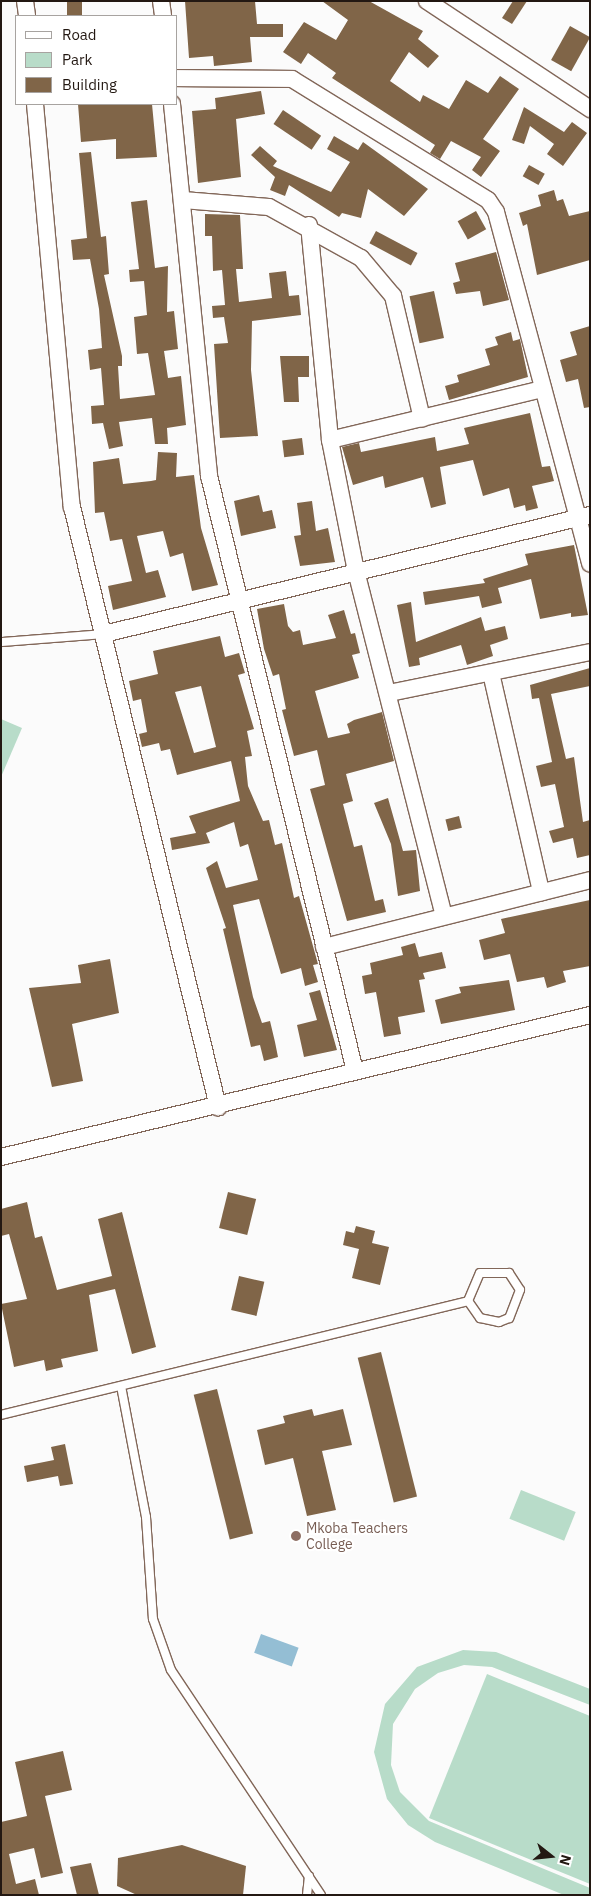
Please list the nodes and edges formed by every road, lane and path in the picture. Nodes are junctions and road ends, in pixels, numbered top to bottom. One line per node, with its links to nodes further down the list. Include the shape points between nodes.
1 (25, 1): 4 (street)
2 (161, 1): 5 (street)
3 (427, 1): 9 (street)
4 (27, 15)
5 (163, 15)
6 (178, 78): 12 (street, via 292,79 488,200 496,212)
7 (35, 105): 19 (street, via 68,479)
8 (172, 105): 10 (street)
9 (590, 109)
10 (182, 200): 11 (street, via 259,204); 18 (street, via 206,461)
11 (309, 225): 13 (street, via 361,258 391,292); 14 (street)
12 (543, 389): 13 (street); 15 (street)
13 (422, 419): 14 (street)
14 (330, 440): 17 (street)
15 (584, 517): 16 (street); 17 (street)
16 (590, 564)
17 (356, 571): 18 (street); 23 (street)
18 (240, 603): 19 (street); 27 (street)
19 (104, 634): 20 (lane); 30 (street)
20 (1, 642)
21 (590, 652): 22 (street)
22 (491, 673): 23 (street); 25 (street)
23 (389, 693): 26 (street)
24 (590, 880): 25 (street)
25 (540, 892): 26 (street)
26 (444, 915): 27 (street)
27 (324, 947): 29 (street)
28 (590, 1016): 29 (street)
29 (355, 1071): 30 (street)
30 (218, 1107): 31 (street)
31 (1, 1157)
32 (468, 1300): 32 (lane, via 480,1273 509,1273 520,1290 509,1318 499,1322 480,1318); 33 (lane)
33 (121, 1386): 34 (lane); 35 (lane, via 146,1517 153,1619 171,1670)
34 (1, 1415)
35 (309, 1876): 36 (lane); 37 (lane)
36 (307, 1895)
37 (322, 1895)

